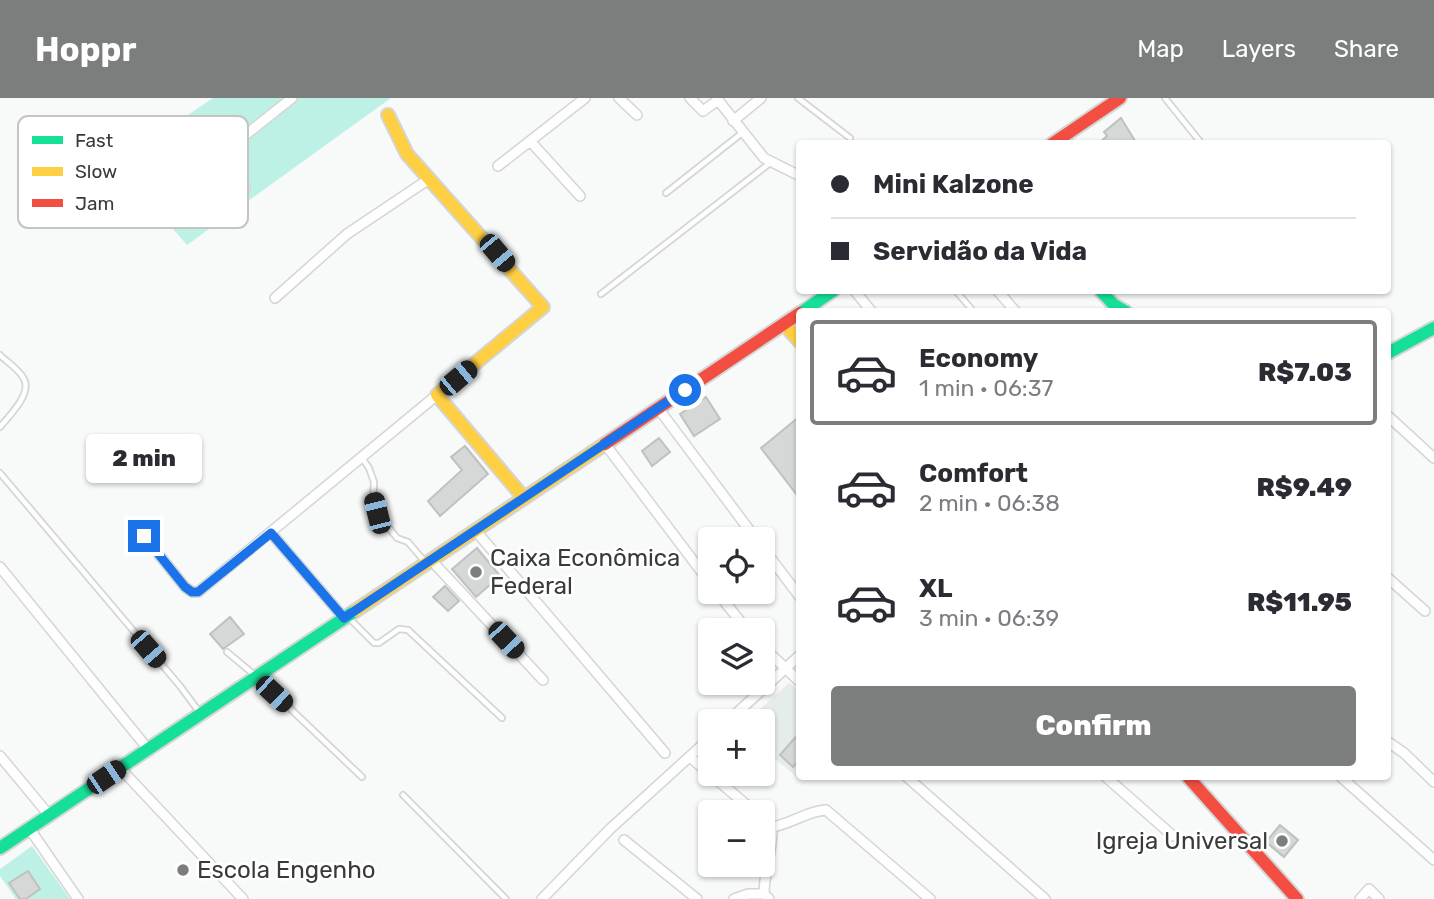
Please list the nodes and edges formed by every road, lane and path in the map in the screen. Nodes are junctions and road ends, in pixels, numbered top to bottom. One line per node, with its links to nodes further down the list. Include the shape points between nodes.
1 (292, 98): 12 (street)
2 (584, 98): 17 (street)
3 (619, 98): 10 (street)
4 (690, 98): 11 (street, via 703,111 718,100)
5 (761, 98): 11 (street)
6 (798, 98): 14 (lane)
7 (1165, 98): 16 (lane)
8 (1111, 100): 15 (main road)
9 (388, 115): 21 (main road, via 402,146)
10 (637, 115)
11 (733, 121): 13 (street)
12 (248, 133)
13 (742, 133): 18 (street); 22 (lane)
14 (849, 138)
15 (1061, 140)
16 (1199, 140)
17 (530, 141): 19 (street); 23 (street)
18 (770, 163): 20 (street); 24 (lane)
19 (498, 166)
20 (796, 174)
21 (429, 179): 30 (street, via 347,234); 42 (main road, via 543,307)
22 (666, 193)
23 (580, 196)
24 (601, 294)
25 (828, 294): 31 (main road)
26 (857, 294): 32 (street)
27 (958, 294): 33 (lane)
28 (1000, 294): 34 (street)
29 (1104, 294): 35 (main road)
30 (275, 298)
31 (807, 308)
32 (869, 308)
33 (971, 308)
34 (1013, 308)
35 (1119, 308)
36 (796, 316): 37 (main road)
37 (784, 324): 39 (main road); 43 (main road)
38 (1434, 328): 40 (main road)
39 (796, 338)
40 (1391, 351)
41 (0, 355): 45 (lane, via 24,379 25,388)
42 (437, 395): 47 (street); 50 (main road)
43 (658, 408): 46 (main road); 51 (street)
44 (1391, 419): 48 (street)
45 (0, 426)
46 (605, 444): 50 (main road); 58 (street)
47 (362, 458): 53 (street); 55 (lane, via 374,482 377,513 397,538 408,542)
48 (1434, 458)
49 (0, 473): 73 (lane)
50 (524, 498): 52 (main road)
51 (747, 527)
52 (475, 530): 55 (main road); 78 (street)
53 (271, 533): 54 (street, via 198,592 185,587); 63 (street)
54 (144, 536)
55 (428, 562): 63 (main road); 71 (street)
56 (775, 564): 60 (street)
57 (0, 567): 76 (street)
58 (698, 567)
59 (1391, 581): 62 (street)
60 (796, 592)
61 (726, 604): 64 (street)
62 (1425, 611)
63 (345, 617): 69 (main road); 74 (lane, via 374,643 398,629 408,631)
64 (738, 618)
65 (227, 652): 69 (lane)
66 (796, 658): 68 (street)
67 (775, 659): 68 (street)
68 (784, 668): 70 (street); 72 (street)
69 (257, 677): 73 (main road); 82 (lane)
70 (796, 678)
71 (543, 680)
72 (740, 709)
73 (201, 714): 76 (main road)
74 (502, 718)
75 (1391, 744): 87 (street)
76 (148, 749): 81 (main road)
77 (698, 751): 80 (street)
78 (665, 753)
79 (0, 757): 90 (street)
80 (691, 758): 89 (street); 102 (street, via 610,829)
81 (120, 768): 90 (main road); 100 (street)
82 (362, 777)
83 (910, 780): 106 (street)
84 (1109, 780): 93 (street)
85 (1191, 780): 107 (main road)
86 (1344, 780): 96 (street)
87 (1434, 782)
88 (403, 795): 101 (lane)
89 (741, 800)
90 (49, 815): 92 (main road)
91 (775, 826): 105 (street, via 826,810)
92 (29, 828): 95 (main road); 99 (street)
93 (1173, 836)
94 (624, 839): 103 (street)
95 (0, 848)
96 (1434, 860)
97 (765, 877): 98 (street)
98 (766, 897): 104 (street, via 748,894)
99 (78, 899)
100 (243, 899)
101 (506, 899)
102 (542, 899)
103 (696, 899)
104 (734, 899)
105 (930, 899)
106 (1045, 899)
107 (1297, 899)
108 (1360, 899): 109 (street, via 1369,889)
109 (1379, 899)

